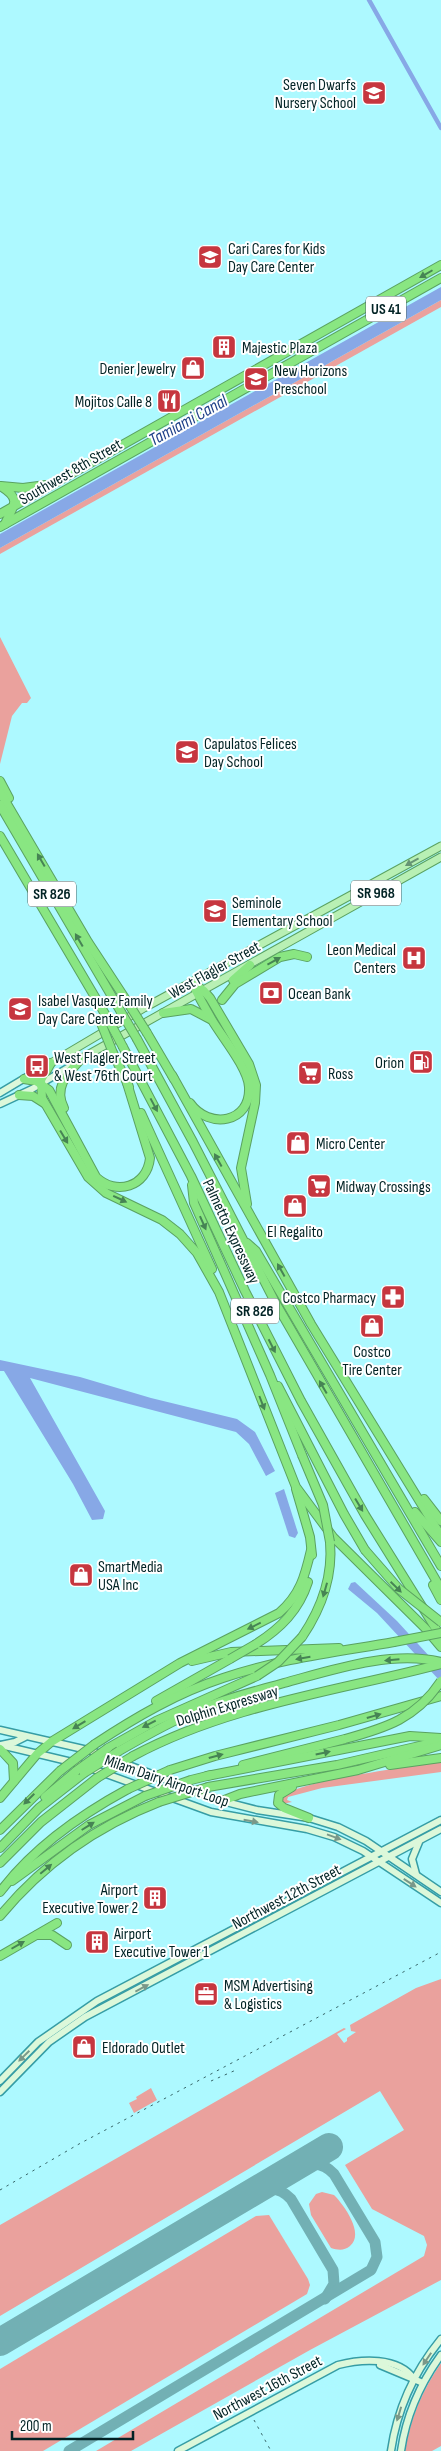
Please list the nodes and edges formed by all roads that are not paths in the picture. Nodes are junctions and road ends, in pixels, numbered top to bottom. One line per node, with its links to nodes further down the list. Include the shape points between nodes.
1 (441, 265): 3 (highway, Southwest 8th Street / US 41, one-way to 3)
2 (441, 278): 4 (highway, Southwest 8th Street / US 41)
3 (390, 294): 4 (highway, via 386,303 342,329); 5 (highway, Southwest 8th Street / US 41)
4 (334, 338): 6 (highway, Southwest 8th Street / US 41)
5 (299, 346): 6 (highway, via 294,354); 7 (highway, Southwest 8th Street / US 41)
6 (296, 359): 8 (highway, Southwest 8th Street / US 41)
7 (86, 465): 8 (highway); 9 (highway, Southwest 8th Street / US 41)
8 (81, 480): 13 (highway, Southwest 8th Street / US 41)
9 (56, 482): 10 (highway, via 29,488); 11 (highway, Southwest 8th Street / US 41)
10 (0, 486): 11 (highway, via 12,495)
11 (14, 505): 12 (highway, Southwest 8th Street / US 41); 13 (highway)
12 (0, 514)
13 (2, 526)
14 (0, 781): 18 (highway)
15 (0, 792): 18 (highway)
16 (0, 805): 44 (highway, Palmetto Expressway / SR 826, one-way to 16, bridge, via 137,1039)
17 (0, 836): 28 (highway, Palmetto Expressway / SR 826, via 99,1004)
18 (32, 845): 32 (highway, one-way to 18, bridge)
19 (441, 846): 23 (main road, West Flagler Street / SR 968, one-way to 23)
20 (441, 857): 22 (main road, West Flagler Street / SR 968)
21 (307, 957): 25 (highway, one-way to 21, via 235,984 280,957 294,954)
22 (250, 965): 24 (main road, West Flagler Street / SR 968); 25 (highway, via 226,987)
23 (192, 982): 24 (highway); 31 (main road, West Flagler Street / SR 968)
24 (201, 993): 26 (main road, West Flagler Street / SR 968); 27 (highway); 29 (highway)
25 (222, 1000): 29 (highway)
26 (163, 1013): 27 (highway, via 191,1009); 30 (main road, West Flagler Street / SR 968)
27 (212, 1020): 32 (highway, via 248,1081 249,1094 245,1104 228,1119 205,1117 192,1106)
28 (104, 1021): 34 (highway, bridge, via 113,1053); 42 (highway, Palmetto Expressway / SR 826, one-way to 42, bridge, via 123,1047)
29 (225, 1023): 43 (highway, via 249,1064 256,1085 241,1168 242,1186)
30 (82, 1058): 35 (main road, West Flagler Street / SR 968); 41 (highway, via 68,1073 60,1089)
31 (51, 1062): 33 (main road, West Flagler Street / SR 968); 35 (highway)
32 (172, 1075): 43 (highway, one-way to 32)
33 (24, 1079): 35 (highway); 36 (main road, West Flagler Street / SR 968)
34 (127, 1083): 41 (highway, via 150,1154 148,1169 136,1182 119,1188 99,1180); 45 (highway, via 200,1241 218,1282)
35 (40, 1084): 38 (main road, West Flagler Street / SR 968); 40 (highway); 41 (highway, via 49,1090)
36 (9, 1088): 37 (main road, West Flagler Street / SR 968); 39 (main road)
37 (0, 1093)
38 (19, 1096): 39 (main road, West Flagler Street / SR 968); 40 (highway, via 33,1096)
39 (1, 1104)
40 (45, 1104): 45 (highway, one-way to 45, via 92,1182 106,1193 162,1220 180,1234 201,1258)
41 (67, 1122)
42 (191, 1176): 46 (highway, one-way to 46, via 194,1203); 57 (highway, Palmetto Expressway / SR 826, one-way to 57, via 323,1443)
43 (251, 1218): 47 (highway, one-way to 43, via 367,1418)
44 (241, 1238): 50 (highway, via 256,1252 296,1323); 52 (highway, Palmetto Expressway / SR 826, one-way to 44)
45 (219, 1292): 48 (highway, one-way to 48)
46 (270, 1375): 59 (highway, one-way to 59, bridge, via 365,1550 399,1590); 90 (highway, one-way to 90, bridge, via 323,1505 330,1542 325,1590 314,1618 302,1637 278,1662 257,1676 156,1721 108,1748 31,1810)
47 (397, 1463): 49 (highway); 51 (highway)
48 (295, 1486): 54 (highway); 63 (highway, via 333,1537)
49 (441, 1521)
50 (428, 1535): 53 (highway); 55 (highway)
51 (441, 1536)
52 (410, 1538): 56 (highway, Palmetto Expressway / SR 826); 58 (highway)
53 (441, 1542)
54 (312, 1550): 66 (highway, one-way to 66, via 302,1586 280,1613); 73 (highway, bridge, via 308,1581 300,1601 282,1625 256,1644 138,1711)
55 (441, 1566)
56 (441, 1589)
57 (412, 1592): 60 (highway, via 425,1602); 62 (highway, Palmetto Expressway / SR 826)
58 (441, 1600)
59 (441, 1622)
60 (441, 1627)
61 (441, 1633): 64 (highway, bridge)
62 (441, 1637)
63 (441, 1647)
64 (351, 1649): 66 (highway, via 223,1653 189,1662); 73 (highway, one-way to 73, via 263,1666 216,1680 159,1705)
65 (441, 1663): 91 (highway, one-way to 91, bridge, via 418,1659 379,1662 318,1674 231,1698 172,1722 84,1774 39,1808); 96 (highway, Dolphin Expressway, bridge, via 224,1717 184,1731 97,1778 40,1822)
66 (156, 1678): 72 (highway, one-way to 72)
67 (441, 1681): 80 (highway, bridge, via 412,1714 387,1726)
68 (441, 1696): 98 (highway, one-way to 68, bridge, via 59,1834 88,1812 170,1770)
69 (0, 1730): 70 (main road, Milam Dairy Airport Loop)
70 (26, 1737): 72 (main road, Milam Dairy Airport Loop); 74 (main road)
71 (441, 1739): 80 (highway, one-way to 71, via 410,1736); 102 (highway, one-way to 71, bridge, via 34,1879 74,1847 118,1820 159,1802 208,1787 337,1765)
72 (51, 1742): 77 (highway); 84 (main road, Milam Dairy Airport Loop, via 92,1751)
73 (95, 1744): 88 (highway, one-way to 88, bridge, via 60,1771)
74 (0, 1745): 77 (main road, Milam Dairy Airport Loop)
75 (438, 1746): 79 (highway)
76 (0, 1749): 81 (highway, via 13,1763)
77 (37, 1754): 81 (highway); 93 (main road, Milam Dairy Airport Loop, one-way to 93, via 113,1775 208,1811 320,1832)
78 (441, 1758): 79 (highway)
79 (358, 1770): 82 (highway)
80 (207, 1776): 98 (highway, one-way to 80, bridge, via 88,1825 145,1796)
81 (14, 1782): 83 (highway)
82 (300, 1782): 84 (highway, via 240,1794); 85 (highway, via 282,1792 278,1800 284,1808)
83 (0, 1798)
84 (222, 1801): 85 (main road, Milam Dairy Airport Loop)
85 (309, 1818): 92 (main road, Milam Dairy Airport Loop, via 350,1832)
86 (441, 1820): 92 (main road, Northwest 12th Street)
87 (441, 1829): 89 (main road, Northwest 12th Street)
88 (0, 1830)
89 (420, 1840): 94 (main road, Northwest 12th Street); 97 (main road, via 413,1850 412,1859)
90 (0, 1843)
91 (0, 1848)
92 (382, 1852): 93 (main road, Northwest 12th Street); 94 (main road, Milam Dairy Airport Loop)
93 (371, 1857): 95 (main road, Milam Dairy Airport Loop); 103 (main road, Northwest 12th Street)
94 (388, 1857): 95 (main road, Northwest 12th Street); 97 (main road, Milam Dairy Airport Loop)
95 (378, 1862): 101 (main road, Milam Dairy Airport Loop, one-way to 101); 105 (main road, Northwest 12th Street)
96 (0, 1863)
97 (417, 1876): 100 (main road, Milam Dairy Airport Loop)
98 (6, 1884): 99 (highway)
99 (0, 1892)
100 (441, 1892)
101 (441, 1903)
102 (0, 1916)
103 (255, 1918): 105 (main road); 109 (main road, Northwest 12th Street, one-way to 109, via 82,2011 38,2042)
104 (57, 1924): 106 (highway)
105 (260, 1926): 110 (main road, Northwest 12th Street, one-way to 105, via 49,2042 76,2022)
106 (35, 1935): 107 (highway, via 52,1934); 108 (highway, one-way to 106)
107 (66, 1945)
108 (0, 1956)
109 (0, 2081)
110 (0, 2092)
111 (441, 2340): 113 (main road, one-way to 113)
112 (441, 2355): 114 (main road)
113 (414, 2379): 114 (main road, Northwest 16th Street); 115 (main road, Northwest 16th Street, via 373,2361 347,2362 325,2370); 116 (main road, one-way to 116, via 398,2418)
114 (423, 2383): 117 (main road, via 410,2413)
115 (178, 2451)
116 (391, 2451)
117 (401, 2451)

